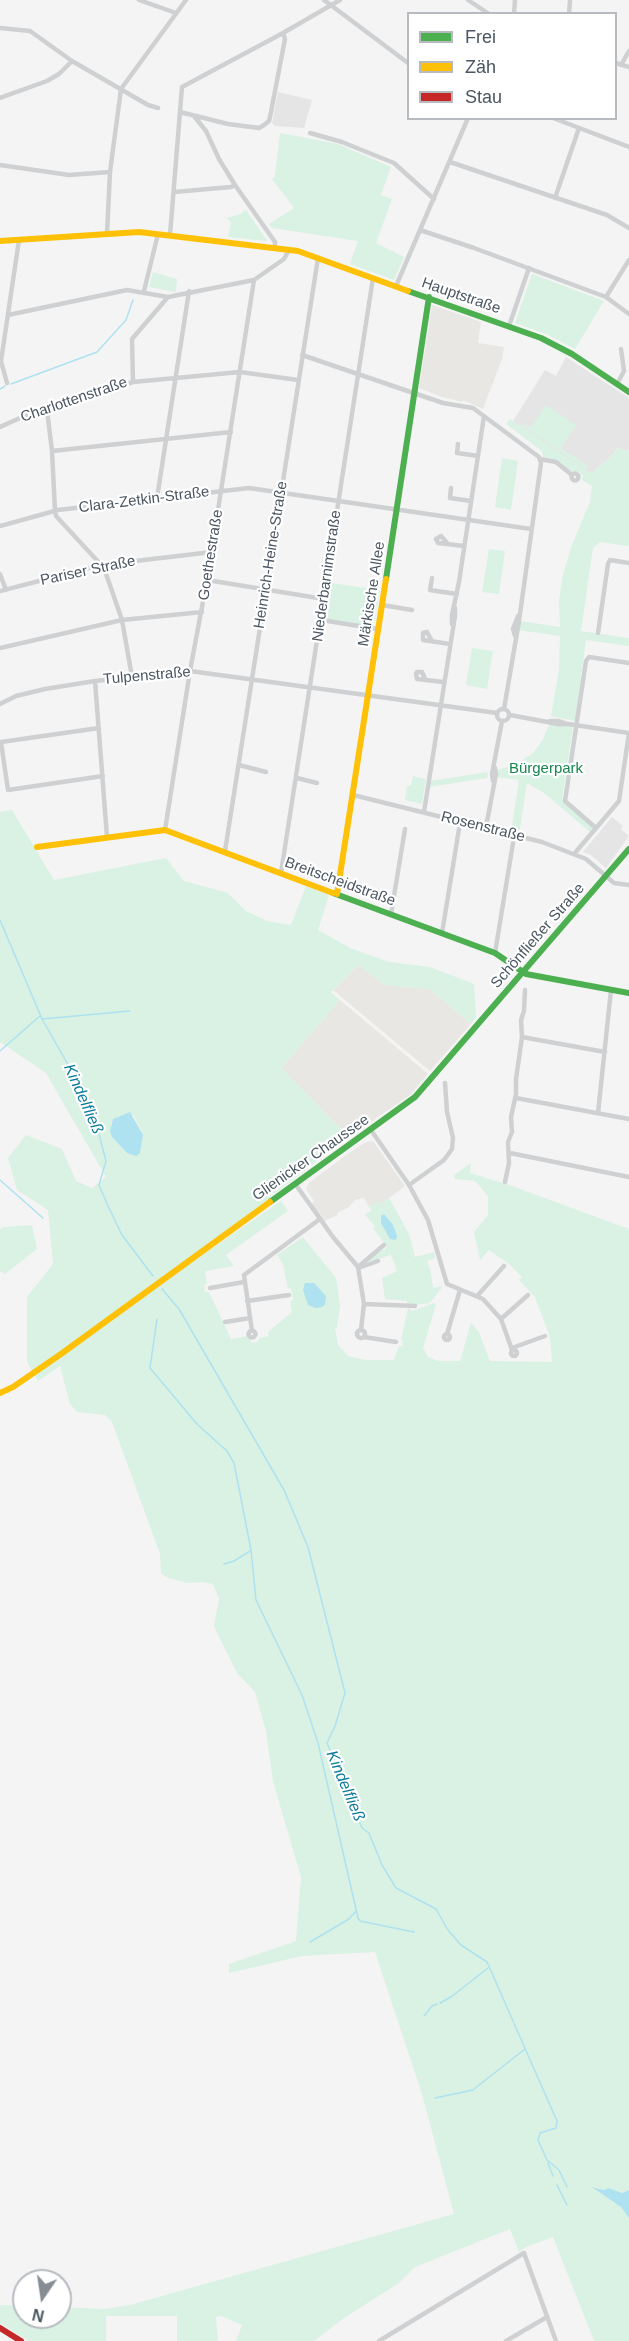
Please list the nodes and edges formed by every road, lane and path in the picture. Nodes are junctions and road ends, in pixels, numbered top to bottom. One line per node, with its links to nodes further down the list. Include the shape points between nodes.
1 (139, 0): 8 (street)
2 (186, 0): 8 (street)
3 (324, 0): 6 (street)
4 (340, 0): 6 (street)
5 (468, 0): 7 (street)
6 (332, 6): 10 (street); 13 (street)
7 (486, 12)
8 (176, 13): 16 (street)
9 (0, 28): 12 (street, via 30,31)
10 (283, 33): 19 (street, via 182,87); 23 (street, via 269,121 259,128)
11 (629, 51): 14 (street)
12 (72, 61): 16 (street); 17 (street, via 47,81)
13 (407, 62)
14 (618, 64): 15 (street)
15 (629, 67)
16 (121, 89): 18 (street); 30 (street)
17 (0, 99)
18 (158, 108)
19 (180, 112): 20 (street); 32 (street)
20 (194, 116): 23 (street); 25 (street)
21 (467, 120): 28 (street)
22 (558, 120): 24 (street)
23 (211, 121): 25 (street)
24 (579, 128): 27 (street); 33 (street)
25 (206, 131): 31 (street)
26 (310, 133): 34 (street, via 394,163)
27 (629, 147)
28 (450, 162): 33 (street); 34 (street)
29 (0, 165): 30 (street, via 69,175)
30 (110, 172): 37 (street)
31 (235, 185): 32 (street); 42 (street, via 275,242)
32 (174, 192): 39 (street)
33 (555, 198): 35 (street, via 607,215)
34 (434, 199): 36 (street)
35 (629, 228)
36 (420, 231): 46 (street); 49 (street)
37 (107, 234): 38 (street, Hauptstraße); 40 (street, Hauptstraße)
38 (158, 234): 39 (street, Hauptstraße); 50 (street)
39 (170, 235): 42 (street, Hauptstraße)
40 (19, 240): 41 (street, Hauptstraße); 55 (street)
41 (0, 241)
42 (275, 248): 43 (street, Hauptstraße)
43 (289, 250): 44 (street, Hauptstraße); 48 (street, via 284,259)
44 (318, 258): 47 (street, Hauptstraße); 59 (street, Heinrich-Heine-Straße)
45 (629, 260): 54 (street)
46 (529, 268): 54 (street); 57 (street)
47 (374, 278): 49 (street, Hauptstraße); 61 (street, Niederbarnimstraße)
48 (254, 280): 51 (street); 60 (street, Goethestraße)
49 (396, 286): 53 (street, Hauptstraße)
50 (144, 291): 52 (street); 55 (street, via 127,290)
51 (189, 291): 52 (street); 62 (street)
52 (168, 297): 64 (street, Charlottenstraße, via 132,339)
53 (429, 297): 57 (street, Hauptstraße); 68 (street, Märkische Allee)
54 (606, 297): 56 (street)
55 (8, 315): 65 (street, via 1,361)
56 (629, 315)
57 (509, 326): 66 (street, Hauptstraße, via 570,352)
58 (621, 349): 66 (street, via 624,371)
59 (302, 354): 61 (street); 63 (street, Heinrich-Heine-Straße)
60 (240, 372): 62 (street); 63 (street); 72 (street, Goethestraße)
61 (358, 373): 68 (street); 83 (street, Niederbarnimstraße)
62 (177, 378): 64 (street); 73 (street)
63 (298, 380): 81 (street, Heinrich-Heine-Straße)
64 (134, 381): 69 (street, Charlottenstraße)
65 (7, 383)
66 (617, 384): 67 (street, Hauptstraße)
67 (629, 392)
68 (415, 393): 70 (street, via 473,408); 85 (street, Märkische Allee)
69 (47, 410): 71 (street, Charlottenstraße); 75 (street)
70 (484, 416): 76 (street); 77 (street)
71 (0, 427)
72 (231, 432): 73 (street); 80 (street, Goethestraße)
73 (167, 439): 75 (street); 82 (street)
74 (458, 444): 76 (street, via 457,453)
75 (52, 451): 86 (street)
76 (478, 456): 84 (street)
77 (540, 459): 78 (street, via 556,462); 89 (street)
78 (572, 475)
79 (451, 488): 84 (street, via 450,498)
80 (221, 490): 81 (street, Clara-Zetkin-Straße); 82 (street, Clara-Zetkin-Straße); 92 (street, Goethestraße)
81 (281, 492): 83 (street, Clara-Zetkin-Straße); 98 (street, Heinrich-Heine-Straße)
82 (157, 498): 86 (street, Clara-Zetkin-Straße)
83 (338, 501): 85 (street, Clara-Zetkin-Straße); 102 (street, Niederbarnimstraße)
84 (471, 501): 87 (street)
85 (397, 509): 87 (street, Clara-Zetkin-Straße); 103 (street, Märkische Allee)
86 (55, 511): 88 (street, Clara-Zetkin-Straße); 94 (street)
87 (468, 519): 89 (street, Clara-Zetkin-Straße); 91 (street)
88 (0, 526)
89 (531, 529): 124 (street)
90 (447, 543): 91 (street)
91 (464, 546): 101 (street)
92 (212, 552): 94 (street, Pariser Straße); 97 (street, Goethestraße)
93 (629, 563): 109 (street, via 610,560 608,564)
94 (101, 565): 99 (street, Pariser Straße); 106 (street)
95 (0, 574): 99 (street)
96 (432, 578): 101 (street, via 430,590)
97 (207, 580): 98 (street); 105 (street, Goethestraße)
98 (266, 589): 102 (street); 116 (street, Heinrich-Heine-Straße)
99 (6, 590): 100 (street, Pariser Straße)
100 (0, 591)
101 (457, 594): 111 (street)
102 (324, 599): 107 (street, Niederbarnimstraße)
103 (382, 605): 104 (street); 108 (street, Märkische Allee)
104 (412, 610)
105 (202, 612): 106 (street); 114 (street, Goethestraße)
106 (122, 620): 112 (street); 115 (street)
107 (321, 620): 108 (street); 120 (street, Niederbarnimstraße)
108 (378, 629): 121 (street, Märkische Allee)
109 (598, 633)
110 (432, 641): 111 (street)
111 (450, 644): 119 (street)
112 (0, 648)
113 (629, 663): 128 (street, via 587,657)
114 (190, 670): 115 (street, Tulpenstraße); 116 (street, Tulpenstraße); 142 (street, Goethestraße)
115 (132, 676): 118 (street, Tulpenstraße)
116 (253, 678): 120 (street, Tulpenstraße); 131 (street, Heinrich-Heine-Straße)
117 (425, 679): 119 (street)
118 (95, 681): 122 (street, Tulpenstraße); 129 (street)
119 (443, 682): 123 (street)
120 (311, 686): 121 (street, Tulpenstraße); 134 (street, Niederbarnimstraße)
121 (369, 695): 123 (street, Tulpenstraße); 136 (street, Märkische Allee)
122 (0, 702)
123 (440, 704): 125 (street, Tulpenstraße); 137 (street)
124 (504, 709): 125 (street); 126 (street)
125 (497, 713): 127 (street)
126 (510, 715): 127 (street); 128 (street)
127 (502, 721): 138 (street)
128 (576, 725): 130 (street); 139 (street, via 564,801)
129 (99, 728): 133 (street); 133 (street, via 1,742 8,790)
130 (629, 733): 139 (street, via 619,800)
131 (240, 765): 132 (street); 147 (street, Heinrich-Heine-Straße)
132 (266, 772)
133 (103, 776): 143 (street)
134 (297, 778): 135 (street); 149 (street, Niederbarnimstraße)
135 (317, 783)
136 (353, 795): 137 (street, Rosenstraße); 152 (street, Märkische Allee)
137 (424, 812): 138 (street, Rosenstraße)
138 (486, 827): 148 (street, Rosenstraße)
139 (596, 828): 148 (street)
140 (405, 829): 153 (street)
141 (459, 829): 154 (street)
142 (165, 830): 143 (street, Breitscheidstraße); 147 (street, Breitscheidstraße)
143 (107, 837): 145 (street, Breitscheidstraße)
144 (513, 843): 155 (street)
145 (37, 847)
146 (629, 849): 150 (street, Schönfließer Straße)
147 (225, 851): 149 (street, Breitscheidstraße)
148 (574, 854): 150 (street, Rosenstraße)
149 (281, 873): 152 (street, Breitscheidstraße)
150 (606, 876): 151 (street, Rosenstraße, via 614,883); 156 (street, Schönfließer Straße)
151 (629, 885)
152 (337, 894): 153 (street, Breitscheidstraße)
153 (392, 914): 154 (street, Breitscheidstraße)
154 (442, 933): 155 (street, Breitscheidstraße)
155 (495, 953): 156 (street, Breitscheidstraße)
156 (523, 973): 158 (street, Breitscheidstraße); 161 (street, Schönfließer Straße)
157 (525, 990): 160 (street)
158 (611, 990): 159 (street, Breitscheidstraße); 162 (street)
159 (629, 993)
160 (522, 1037): 162 (street); 164 (street)
161 (466, 1039): 167 (street, Glienicker Chaussee, via 422,1090)
162 (605, 1052): 165 (street)
163 (445, 1083): 172 (street, via 452,1149 444,1160)
164 (516, 1098): 165 (street); 168 (street, via 508,1142)
165 (598, 1113): 166 (street)
166 (629, 1119)
167 (371, 1130): 171 (street, Glienicker Chaussee); 172 (street)
168 (510, 1153): 169 (street); 170 (street)
169 (629, 1177)
170 (505, 1182)
171 (296, 1185): 173 (street); 194 (street, Glienicker Chaussee, via 61,1354)
172 (409, 1185): 180 (street, via 432,1227 446,1283)
173 (320, 1219): 177 (street); 178 (street, via 245,1273)
174 (384, 1245): 177 (street)
175 (378, 1261): 177 (street)
176 (504, 1266): 183 (street)
177 (358, 1267): 185 (street)
178 (244, 1282): 179 (street); 184 (street)
179 (210, 1288)
180 (460, 1290): 183 (street); 191 (street)
181 (289, 1295): 184 (street)
182 (528, 1295): 188 (street)
183 (478, 1296): 188 (street)
184 (247, 1301): 187 (street)
185 (364, 1304): 186 (street); 193 (street, via 364,1337)
186 (416, 1306)
187 (250, 1318): 189 (street); 190 (street)
188 (501, 1319): 192 (street, via 512,1349)
189 (225, 1322)
190 (252, 1331)
191 (447, 1334)
192 (545, 1336)
193 (396, 1342)
194 (0, 1393)
195 (547, 2317): 198 (street, via 524,2253); 199 (street); 200 (street)
196 (0, 2328): 197 (street)
197 (21, 2341)
198 (379, 2341)
199 (506, 2341)
200 (556, 2341)

